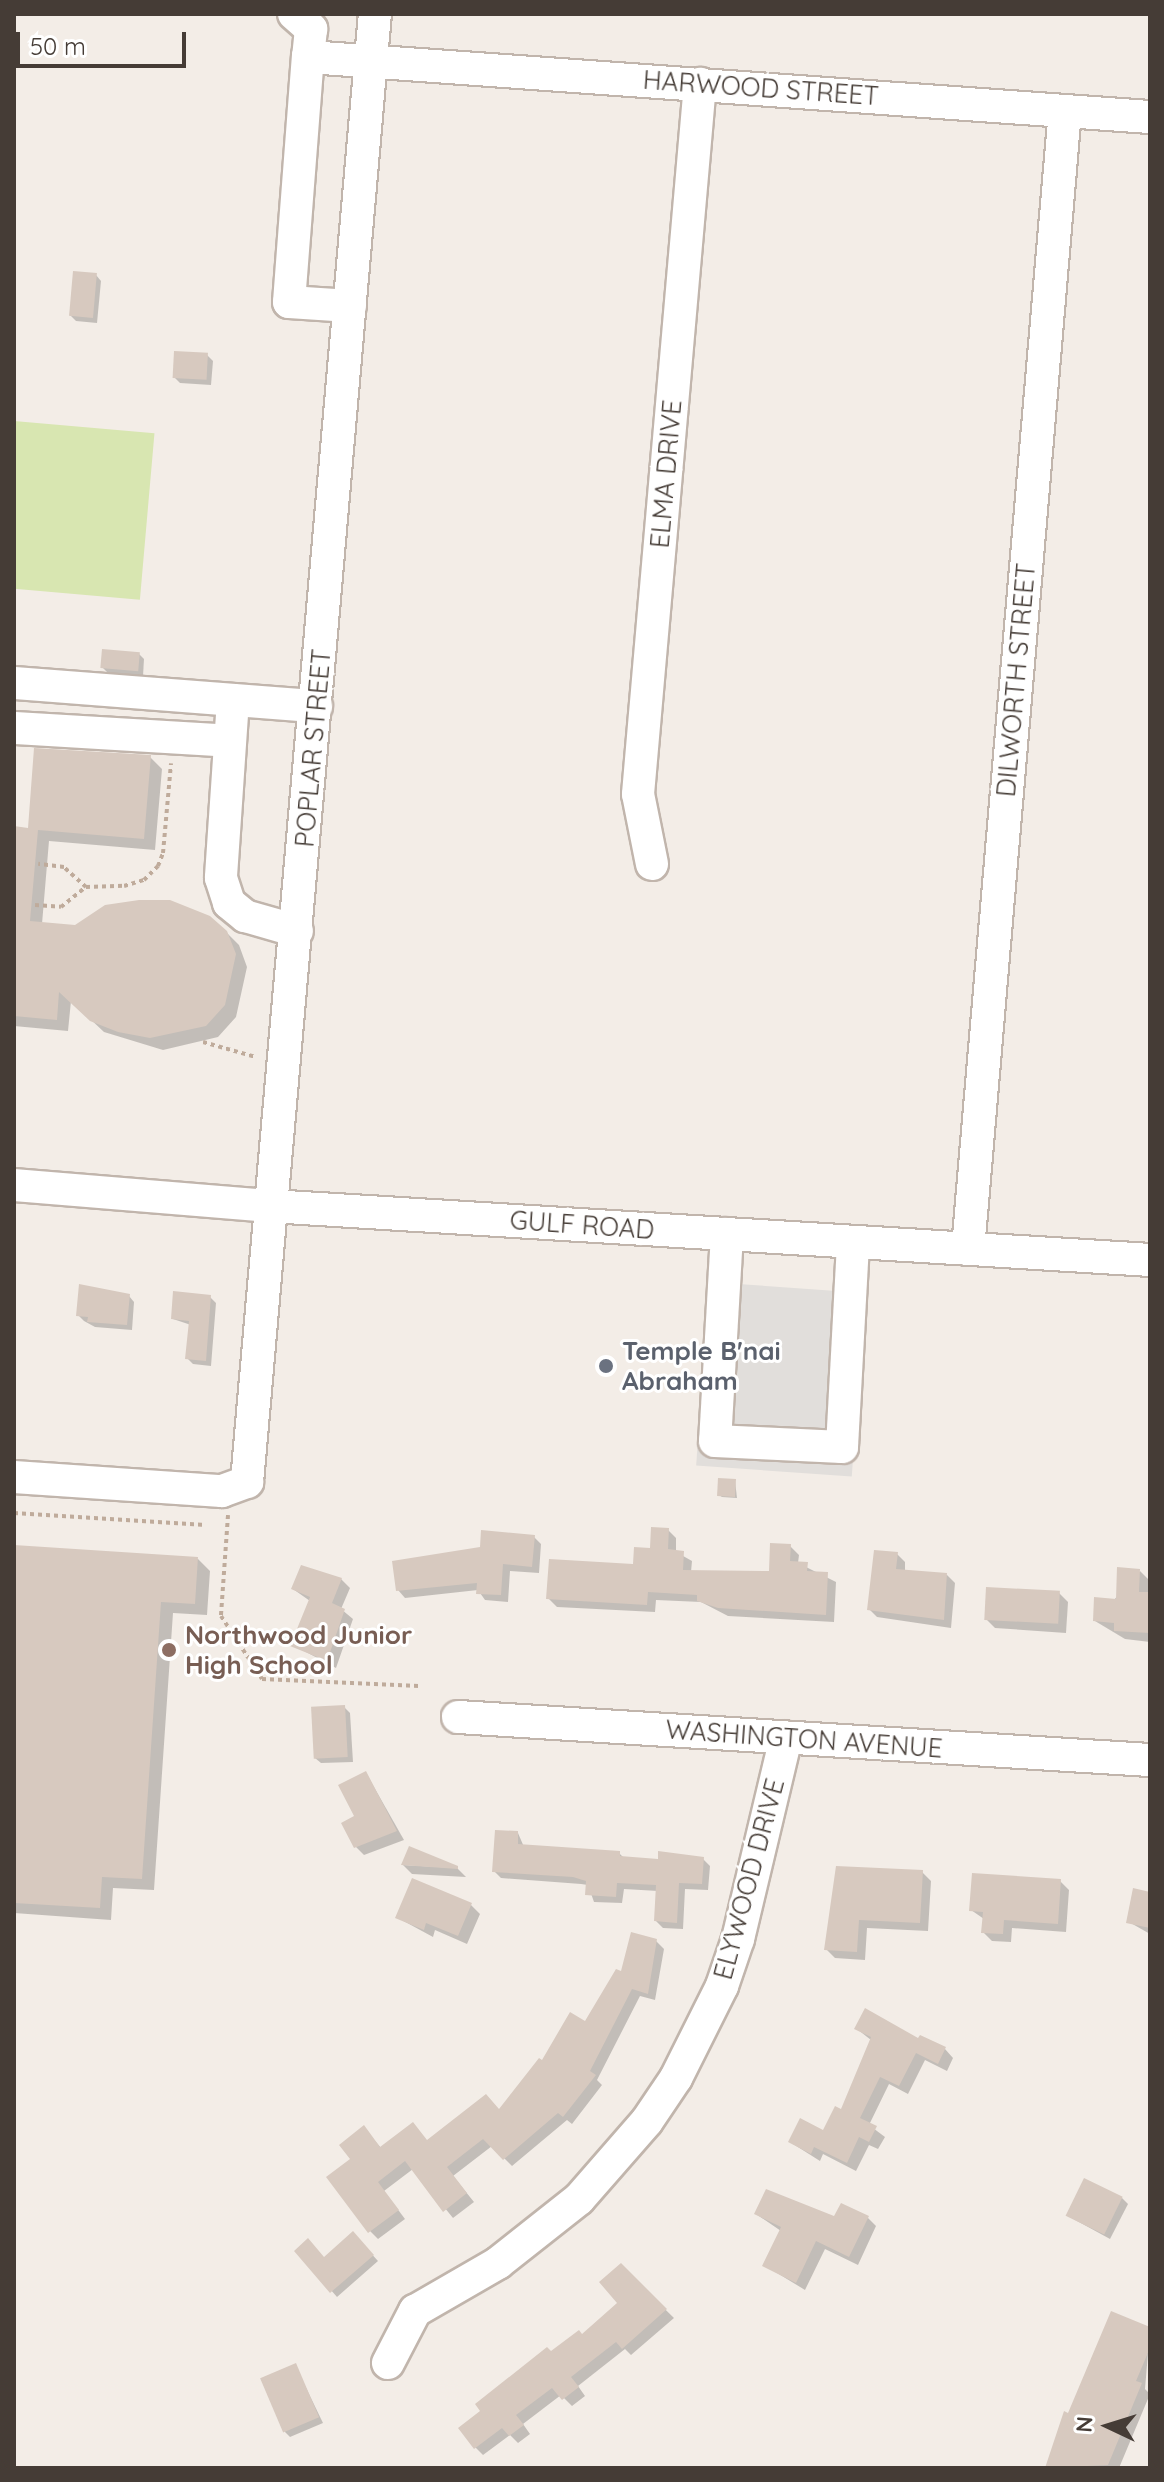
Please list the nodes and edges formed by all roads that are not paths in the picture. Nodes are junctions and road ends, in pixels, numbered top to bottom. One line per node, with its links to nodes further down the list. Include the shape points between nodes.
1 (294, 14): 3 (street, via 311,29)
2 (375, 14): 4 (street, POPLAR STREET)
3 (308, 57): 4 (street, HARWOOD STREET); 8 (street, via 289,302)
4 (371, 59): 5 (street, HARWOOD STREET); 8 (street, POPLAR STREET)
5 (700, 84): 6 (street, HARWOOD STREET); 14 (street, ELMA DRIVE, via 638,794)
6 (1065, 111): 7 (street, HARWOOD STREET); 20 (street, DILWORTH STREET)
7 (1150, 117)
8 (350, 306): 11 (street, POPLAR STREET)
9 (14, 683): 10 (street)
10 (233, 700): 11 (street); 13 (street)
11 (316, 706): 15 (street, POPLAR STREET)
12 (14, 728): 13 (street)
13 (230, 741): 15 (street, via 221,864 229,903 245,916)
14 (652, 864)
15 (297, 931): 17 (street, POPLAR STREET)
16 (14, 1185): 17 (street, GULF ROAD)
17 (270, 1206): 18 (street, GULF ROAD); 22 (street, POPLAR STREET, via 238,1486)
18 (727, 1234): 19 (street, GULF ROAD); 19 (street, via 715,1441 842,1447)
19 (853, 1242): 20 (street, GULF ROAD)
20 (968, 1249): 21 (street, GULF ROAD)
21 (1150, 1260)
22 (14, 1477)
23 (458, 1717): 24 (street, WASHINGTON AVENUE)
24 (786, 1738): 25 (street, WASHINGTON AVENUE); 26 (street, ELYWOOD DRIVE, via 738,1939 676,2078 647,2121 579,2199 498,2263 415,2311)
25 (1150, 1760)
26 (388, 2363)

